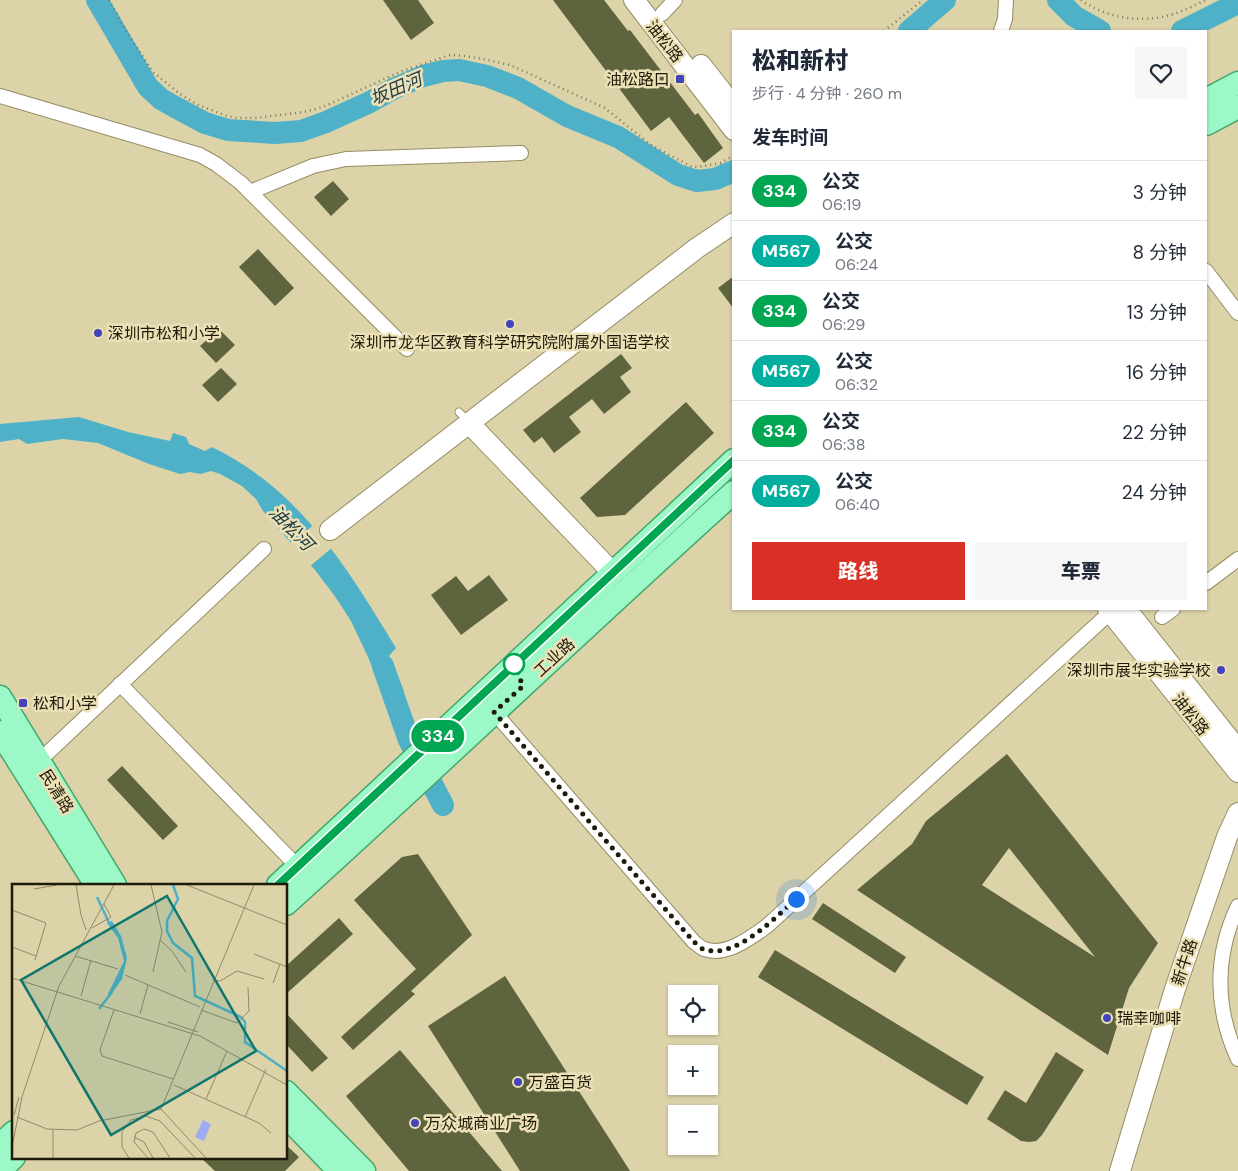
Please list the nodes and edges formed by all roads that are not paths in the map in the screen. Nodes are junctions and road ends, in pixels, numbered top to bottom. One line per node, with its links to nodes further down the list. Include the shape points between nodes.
1 (634, 0): 11 (street, 油松路)
2 (1006, 0): 4 (street)
3 (663, 5): 8 (street, 油松路)
4 (1001, 30)
5 (1238, 83): 7 (main road)
6 (0, 96): 13 (street, via 200,155 229,173)
7 (1207, 99)
8 (732, 104)
9 (1238, 107): 10 (main road)
10 (1207, 123)
11 (732, 127)
12 (522, 153): 13 (street, via 346,159 313,166)
13 (250, 192): 17 (street)
14 (732, 224): 18 (street)
15 (1207, 272): 16 (street)
16 (1238, 314)
17 (406, 349)
18 (464, 418): 21 (street); 24 (street)
19 (732, 462): 24 (main road, 工业路)
20 (732, 494): 29 (main road, 工业路)
21 (330, 530)
22 (264, 549): 27 (street)
23 (1238, 559): 25 (street)
24 (612, 572): 31 (main road, 工业路)
25 (1207, 582)
26 (1115, 610): 29 (street, via 767,926 731,948 703,949 694,942); 32 (street, 油松路); 34 (street, 油松路)
27 (120, 684): 33 (street); 36 (street)
28 (0, 698): 33 (main road, 民清路)
29 (494, 712): 31 (main road, 工业路)
30 (0, 732): 37 (main road, 民清路)
31 (450, 739): 36 (main road, 工业路, via 394,777); 40 (main road, 工业路, via 408,794)
32 (1238, 750)
33 (39, 761): 38 (main road, 民清路)
34 (1238, 772)
35 (1238, 813): 51 (street, 新牛路, via 1227,836 1175,989)
36 (298, 867): 39 (main road, 工业路)
37 (95, 884)
38 (114, 884)
39 (279, 884)
40 (288, 902)
41 (1238, 906): 42 (street, via 1221,959 1220,994 1226,1029)
42 (1238, 1059)
43 (288, 1094): 50 (main road)
44 (288, 1118): 49 (main road)
45 (12, 1134): 46 (main road)
46 (0, 1145)
47 (13, 1158): 48 (main road)
48 (0, 1170)
49 (339, 1171)
50 (364, 1171)
51 (1120, 1171)

